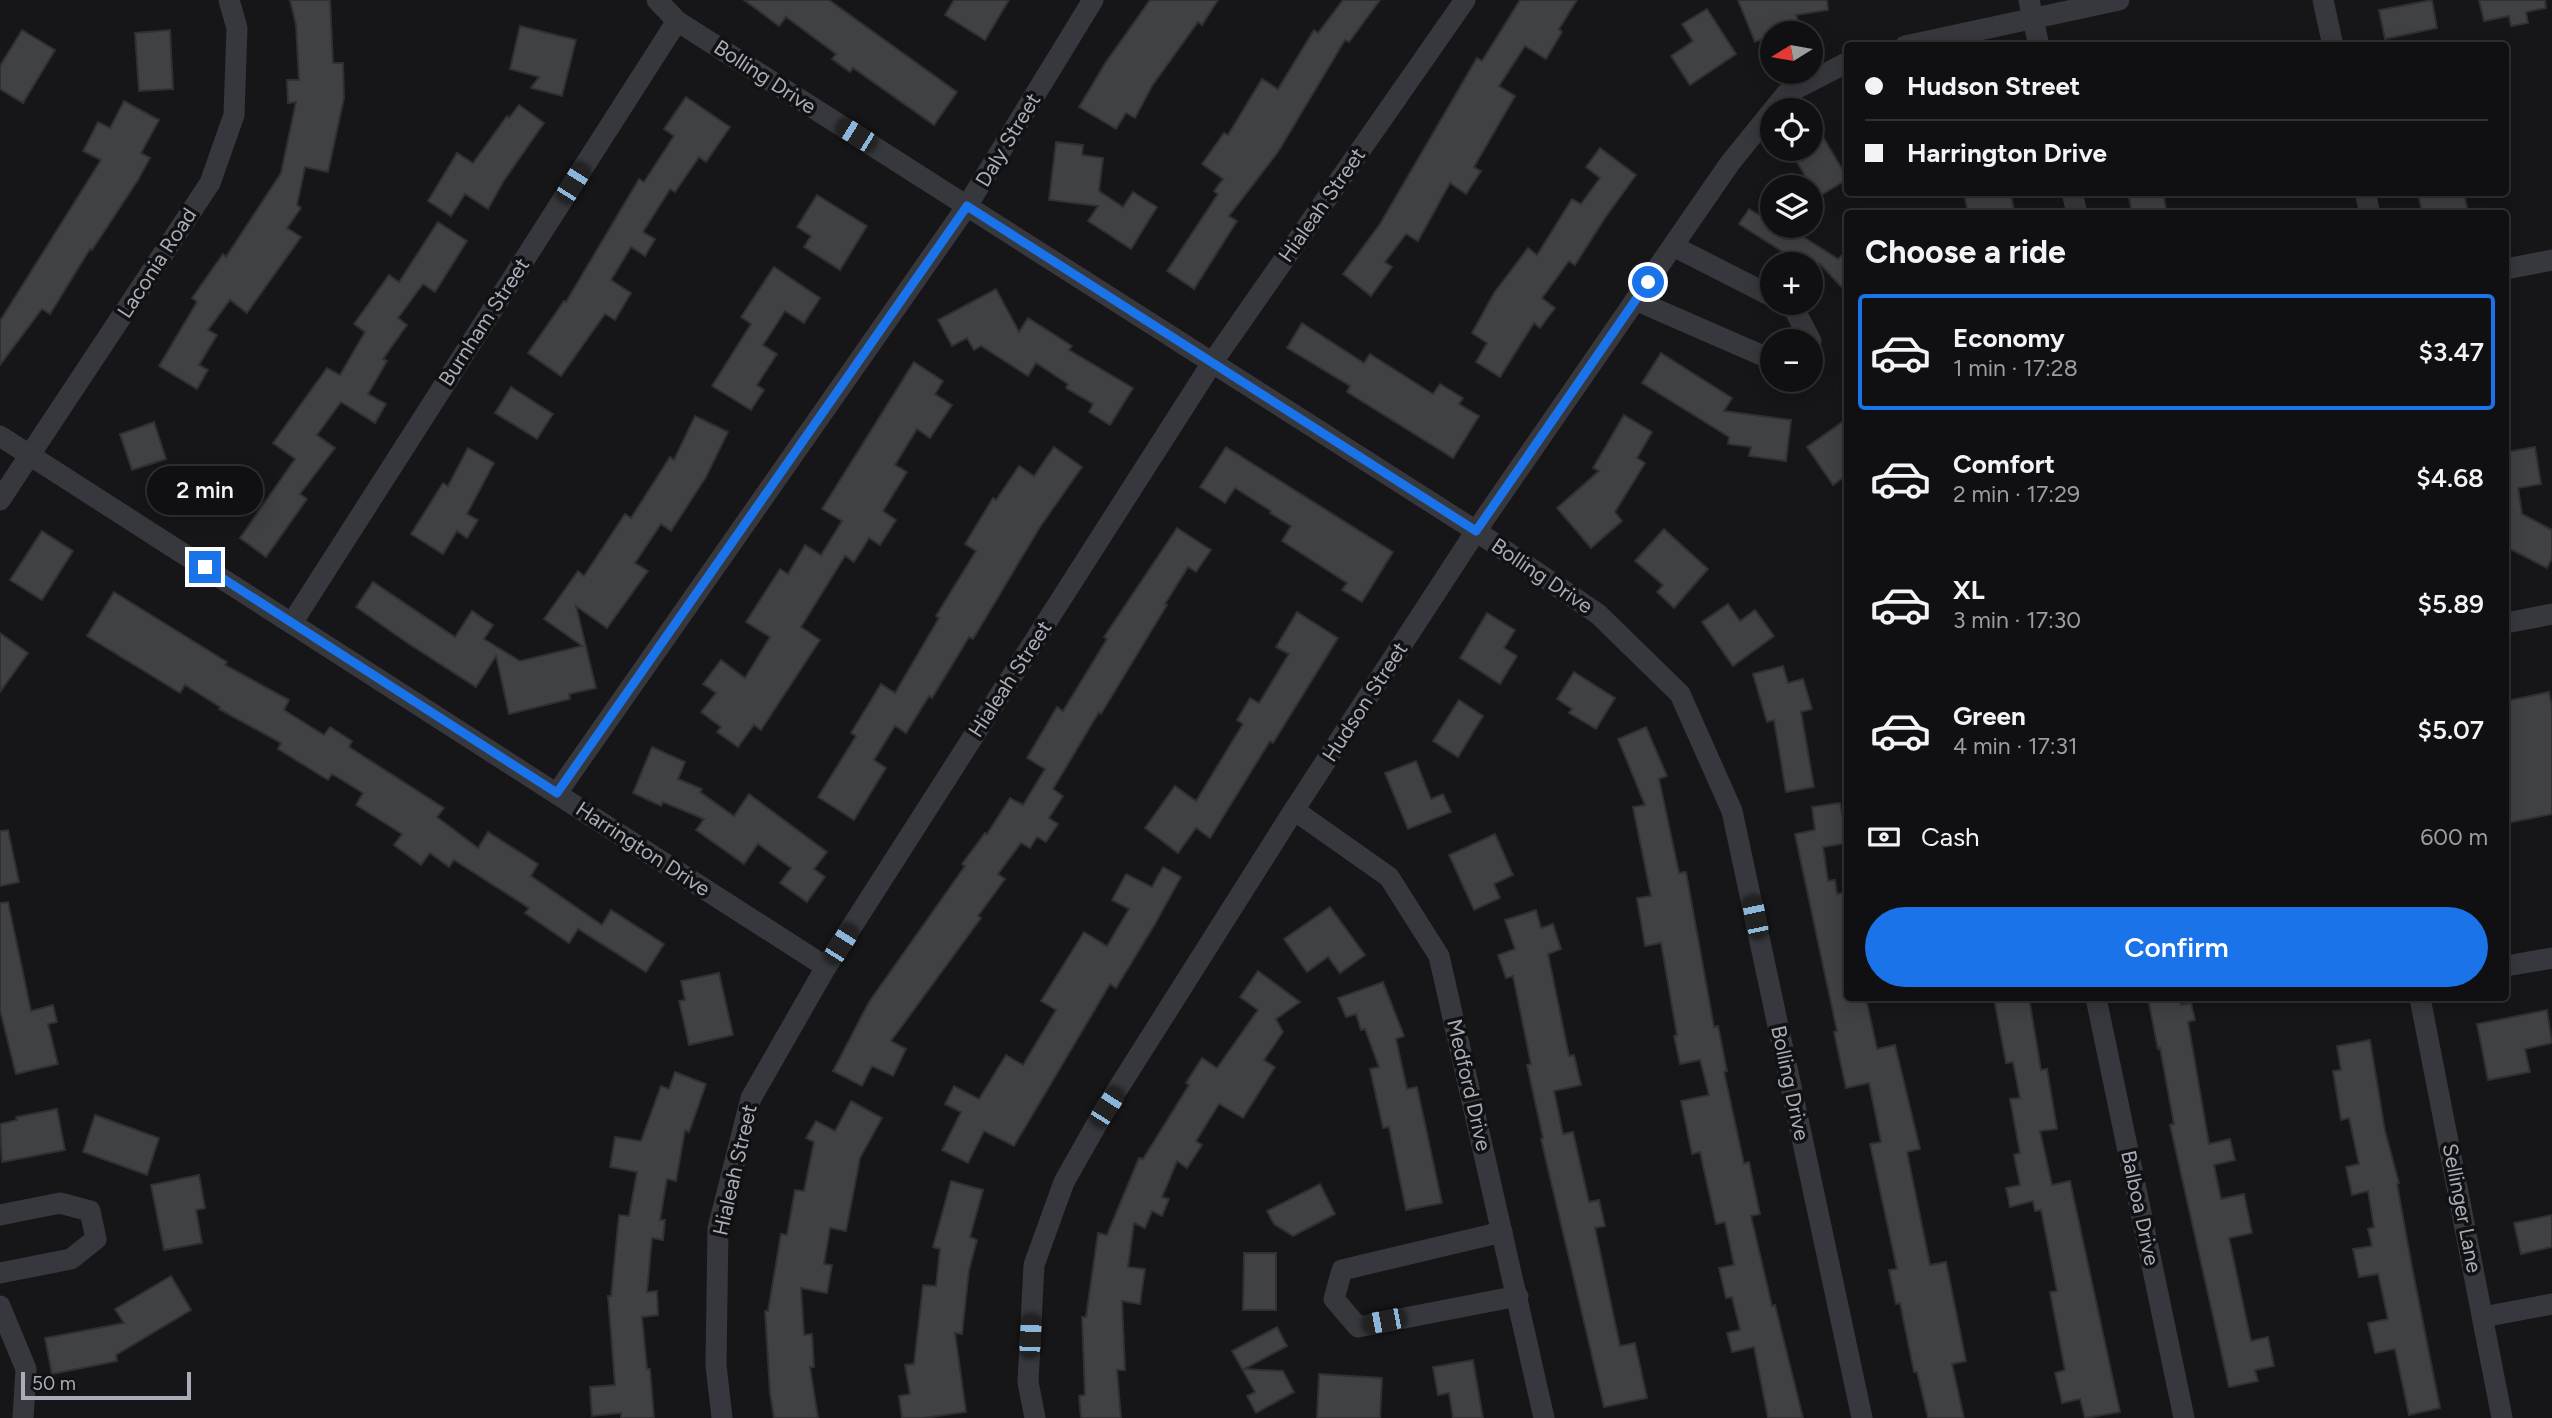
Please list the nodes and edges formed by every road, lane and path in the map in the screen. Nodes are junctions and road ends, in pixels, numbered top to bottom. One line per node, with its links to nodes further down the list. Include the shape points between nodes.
1 (229, 0): 22 (street, Laconia Road, via 237,28 234,115 210,183)
2 (657, 0): 8 (street, Bolling Drive)
3 (1093, 0): 13 (street, Daly Street)
4 (1465, 0): 20 (street, Hialeah Street)
5 (2119, 0): 7 (street)
6 (2323, 0): 11 (street)
7 (2030, 8): 9 (street); 10 (street)
8 (677, 20): 13 (street, Bolling Drive); 27 (street, Burnham Street)
9 (1918, 42)
10 (2038, 42)
11 (2332, 42)
12 (1844, 64): 14 (street, Hudson Street, via 1786,94 1730,163)
13 (967, 206): 20 (street, Bolling Drive); 28 (street, Daly Street)
14 (1673, 246): 17 (street); 18 (street, Hudson Street)
15 (2552, 260): 16 (street)
16 (2509, 268)
17 (1760, 290)
18 (1635, 300): 19 (street); 24 (street, Hudson Street)
19 (1760, 355)
20 (1212, 363): 24 (street, Bolling Drive); 32 (street, Hialeah Street)
21 (0, 436): 22 (street, Harrington Drive)
22 (31, 454): 23 (street, Laconia Road); 27 (street, Harrington Drive)
23 (0, 500)
24 (1476, 531): 29 (street, Hudson Street); 46 (street, Bolling Drive, via 1598,614 1681,694 1732,811)
25 (2552, 614): 26 (street)
26 (2509, 622)
27 (292, 623): 28 (street, Harrington Drive)
28 (557, 793): 32 (street, Harrington Drive)
29 (1294, 810): 36 (street, Medford Drive, via 1389,877 1439,956); 44 (street, Hudson Street, via 1064,1182 1034,1265 1028,1382)
30 (2552, 958): 31 (street)
31 (2509, 965)
32 (826, 967): 43 (street, Hialeah Street, via 751,1098 718,1228 716,1365)
33 (2097, 1001): 47 (street, Balboa Drive)
34 (2421, 1001): 41 (street, Sellinger Lane)
35 (0, 1215): 37 (street, via 60,1203 90,1211 96,1239 71,1259)
36 (1502, 1232): 38 (street, Medford Drive); 38 (street, via 1342,1270 1334,1300 1357,1326)
37 (0, 1273)
38 (1518, 1296): 45 (street, Medford Drive)
39 (2552, 1304): 41 (street)
40 (0, 1306): 42 (street, via 26,1369)
41 (2483, 1317): 48 (street, Sellinger Lane)
42 (23, 1418)
43 (722, 1418)
44 (1035, 1418)
45 (1544, 1418)
46 (1862, 1418)
47 (2184, 1418)
48 (2501, 1418)

